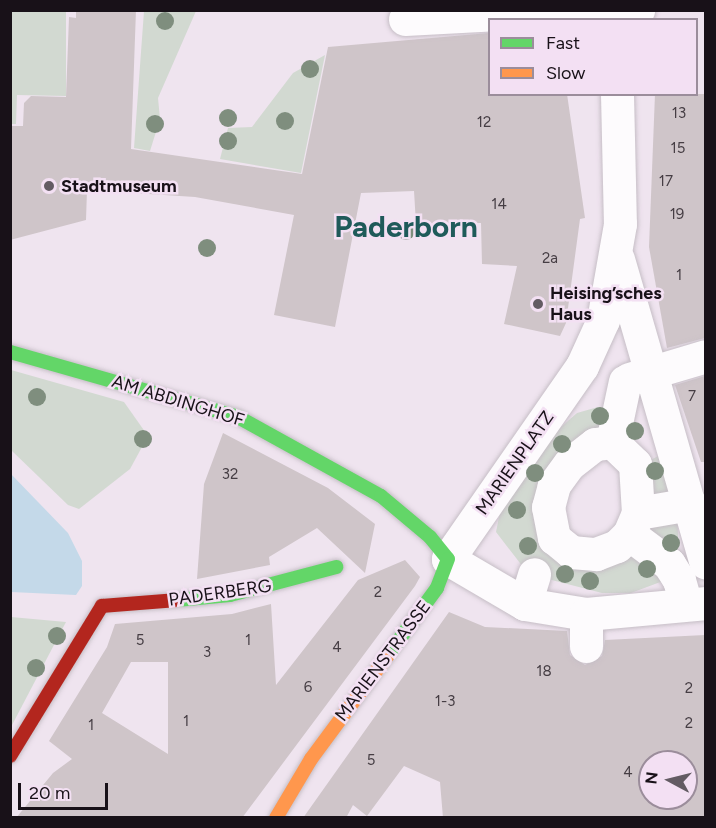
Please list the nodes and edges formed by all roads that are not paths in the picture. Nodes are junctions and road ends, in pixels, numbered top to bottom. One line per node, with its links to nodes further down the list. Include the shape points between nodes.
1 (573, 10): 4 (street)
2 (587, 10): 3 (street)
3 (601, 18)
4 (405, 19)
5 (617, 96): 6 (street)
6 (617, 253): 9 (street, MARIENPLATZ, via 603,320); 10 (street)
7 (10, 352): 16 (street, AM ABDINGHOF, via 238,417 381,496 430,537)
8 (705, 356): 10 (street)
9 (582, 366): 10 (street); 16 (street, MARIENPLATZ)
10 (638, 376): 11 (street); 12 (street)
11 (672, 442): 12 (street); 13 (street)
12 (624, 453): 14 (street); 15 (street, via 595,444 569,464 554,485 548,507)
13 (692, 482): 14 (street); 17 (street)
14 (633, 524): 15 (street, via 617,546 596,554); 20 (street, via 669,564)
15 (546, 554): 19 (street)
16 (448, 559): 19 (street); 22 (street, MARIENSTRASSE, via 437,588 311,759)
17 (705, 563)
18 (336, 567): 21 (street, PADERBERG, via 230,595 102,606)
19 (516, 599): 20 (street, via 586,630)
20 (696, 603)
21 (10, 756)
22 (276, 818)

